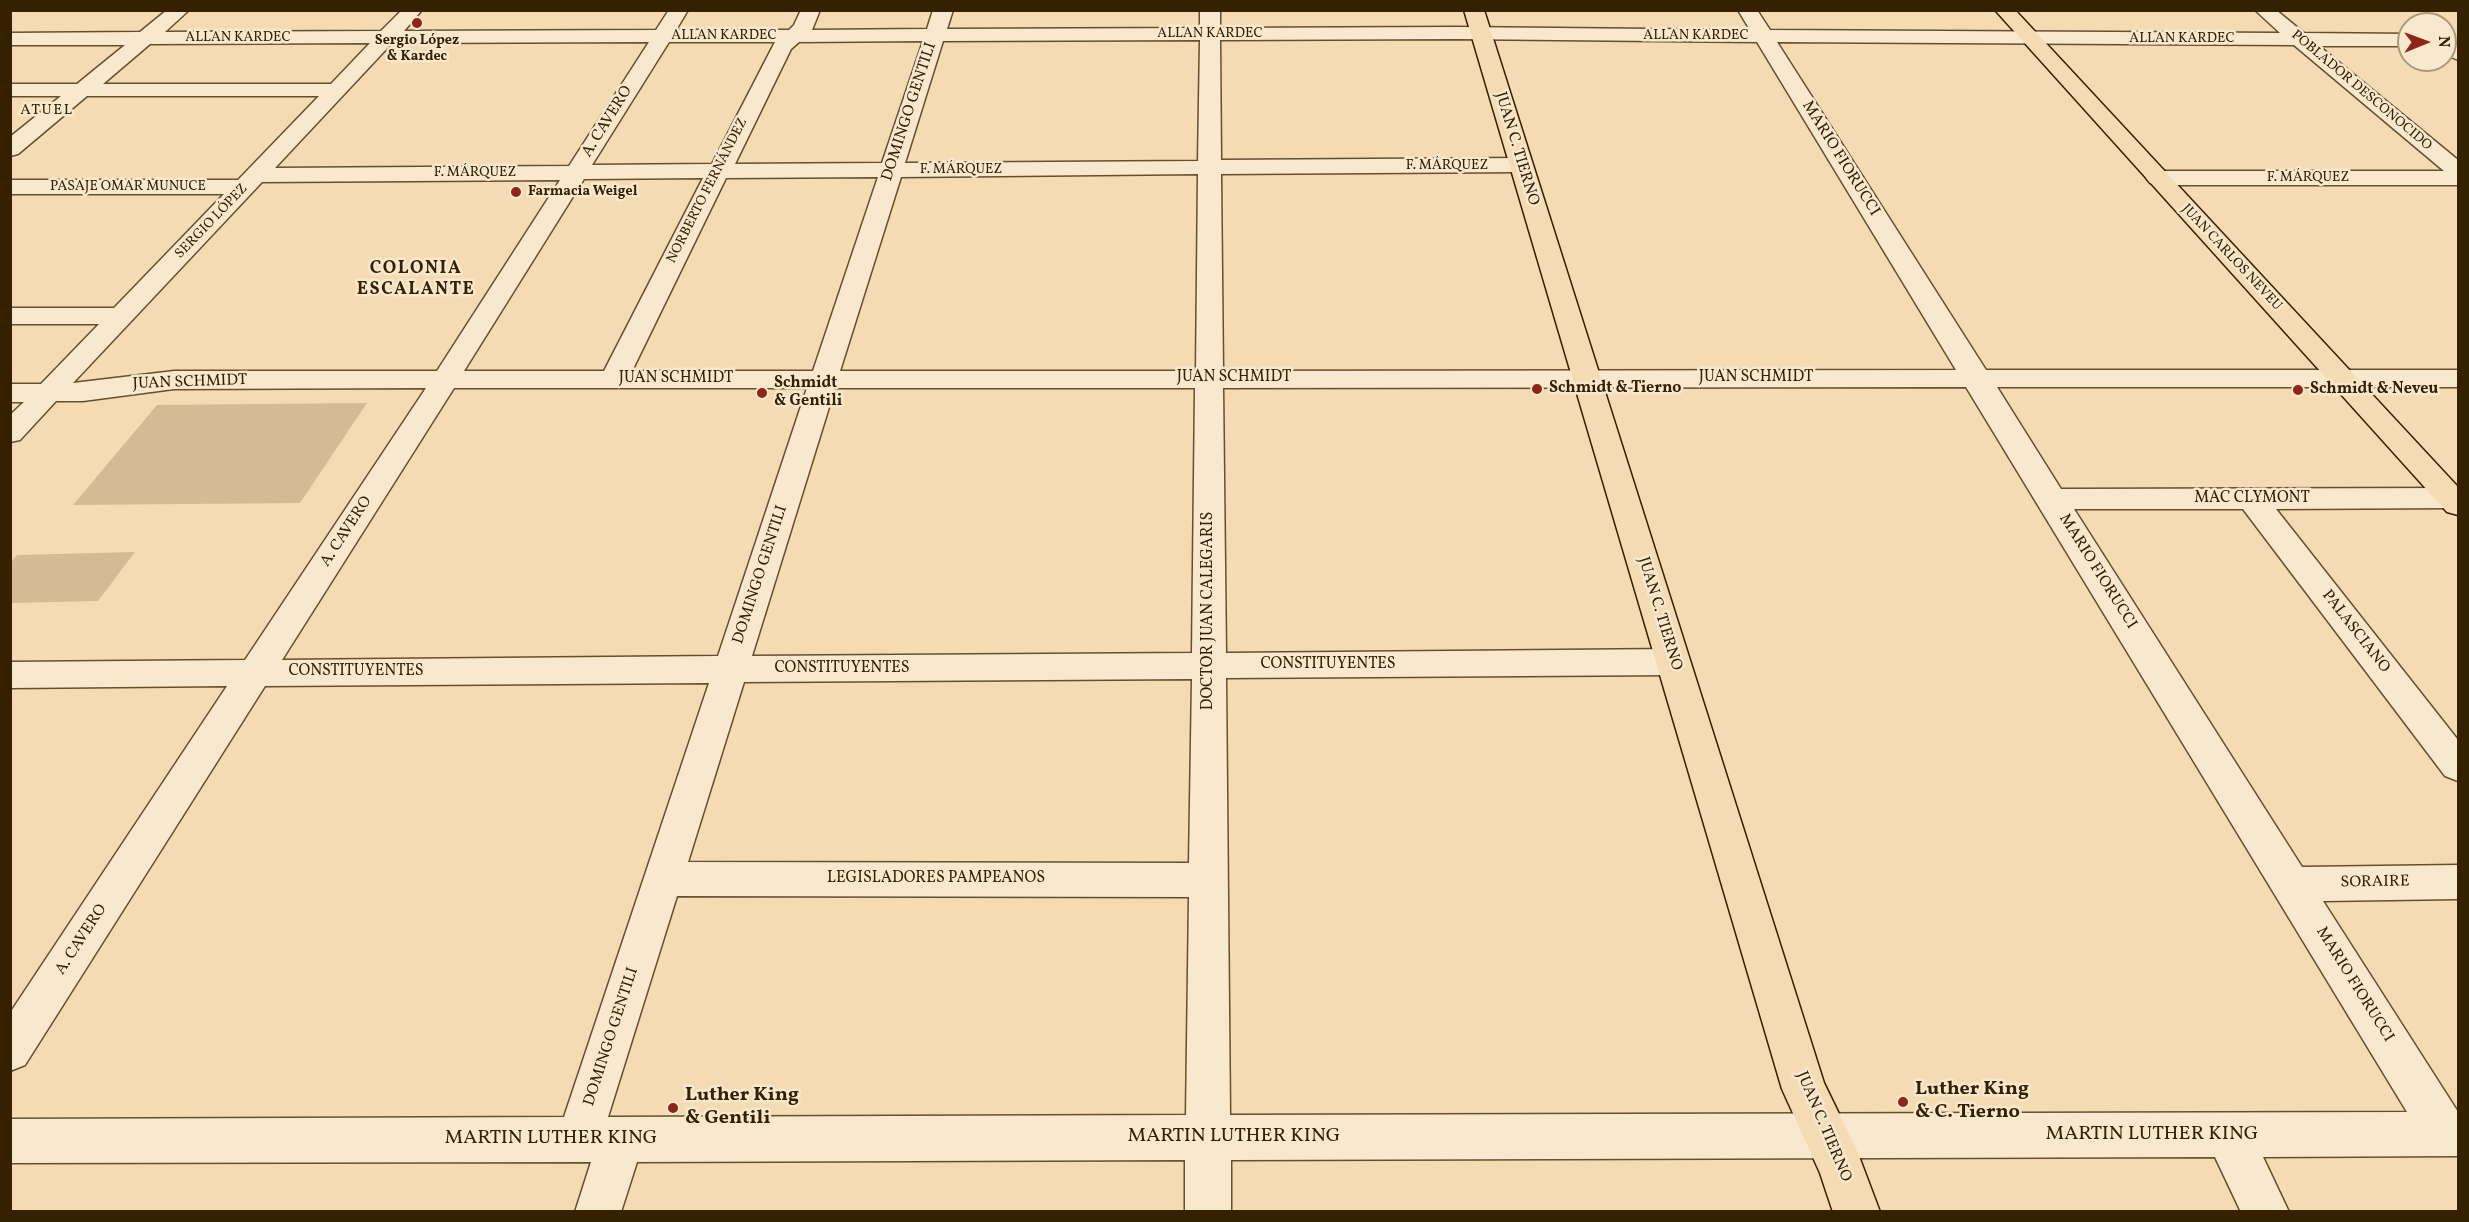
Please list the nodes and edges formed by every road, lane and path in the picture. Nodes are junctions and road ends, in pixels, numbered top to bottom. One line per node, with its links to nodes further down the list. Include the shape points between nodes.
1 (180, 10): 13 (street)
2 (413, 10): 12 (street, SERGIO LÓPEZ)
3 (811, 10): 11 (street, NORBERTO FERNÁNDEZ, via 803,28)
4 (2004, 10): 14 (main road, JUAN CARLOS NEVEU)
5 (2264, 10): 16 (street, POBLADOR DESCONOCIDO)
6 (1210, 22): 7 (street, ALLAN KARDEC); 9 (street, ALLAN KARDEC); 23 (street, DOCTOR JUAN CALEGARIS)
7 (1478, 22): 10 (street, ALLAN KARDEC); 22 (main road, JUAN C. TIERNO)
8 (671, 23): 11 (street, ALLAN KARDEC); 12 (street, ALLAN KARDEC); 27 (street, A. CAVERO)
9 (939, 23): 11 (street, ALLAN KARDEC); 24 (street, DOMINGO GENTILI)
10 (1755, 24): 14 (street, ALLAN KARDEC); 36 (street, MARIO FIORUCCI)
11 (794, 35): 25 (street, NORBERTO FERNÁNDEZ, via 782,46)
12 (388, 37): 13 (street, ALLAN KARDEC); 20 (street, SERGIO LÓPEZ)
13 (146, 38): 15 (street, ALLAN KARDEC); 19 (street)
14 (2029, 38): 16 (street, ALLAN KARDEC); 28 (main road, JUAN CARLOS NEVEU)
15 (10, 39)
16 (2299, 39): 17 (street, ALLAN KARDEC); 26 (street, POBLADOR DESCONOCIDO)
17 (2397, 40)
18 (10, 90): 19 (street)
19 (82, 90): 20 (street); 21 (street)
20 (337, 90): 30 (street, SERGIO LÓPEZ)
21 (10, 148)
22 (1521, 165): 23 (street, F. MÁRQUEZ); 35 (main road, JUAN C. TIERNO)
23 (1209, 168): 24 (street, F. MÁRQUEZ); 40 (street, DOCTOR JUAN CALEGARIS)
24 (892, 170): 25 (street, F. MÁRQUEZ); 39 (street, DOMINGO GENTILI)
25 (718, 171): 27 (street, F. MÁRQUEZ); 38 (street, NORBERTO FERNÁNDEZ)
26 (2458, 171)
27 (576, 172): 30 (street, F. MÁRQUEZ); 41 (street, A. CAVERO)
28 (2158, 178): 29 (street, F. MÁRQUEZ); 34 (main road, JUAN CARLOS NEVEU)
29 (2458, 178)
30 (250, 181): 31 (street, PASAJE OMAR MUNUCE); 33 (street, SERGIO LÓPEZ)
31 (10, 187)
32 (10, 316): 33 (street)
33 (122, 316): 43 (street, SERGIO LÓPEZ)
34 (2341, 377): 36 (street, JUAN SCHMIDT); 37 (street, JUAN SCHMIDT); 47 (main road, JUAN CARLOS NEVEU)
35 (1587, 378): 36 (street, JUAN SCHMIDT); 40 (street, JUAN SCHMIDT); 48 (main road, JUAN C. TIERNO)
36 (1976, 378): 45 (street, MARIO FIORUCCI)
37 (2458, 378)
38 (614, 379): 39 (street, JUAN SCHMIDT); 41 (street, JUAN SCHMIDT)
39 (824, 379): 40 (street, JUAN SCHMIDT); 50 (street, DOMINGO GENTILI)
40 (1209, 379): 49 (street, DOCTOR JUAN CALEGARIS)
41 (445, 380): 43 (street, JUAN SCHMIDT, via 165,380); 51 (street, A. CAVERO)
42 (10, 393): 43 (street, JUAN SCHMIDT)
43 (49, 393): 44 (street, SERGIO LÓPEZ)
44 (10, 433)
45 (2051, 499): 46 (street, MAC CLYMONT); 57 (street, MARIO FIORUCCI)
46 (2252, 499): 47 (street, MAC CLYMONT); 53 (street, PALASCIANO)
47 (2455, 501)
48 (1674, 662): 49 (street, CONSTITUYENTES); 61 (main road, JUAN C. TIERNO, via 1804,1089)
49 (1209, 666): 50 (street, CONSTITUYENTES); 55 (street, DOCTOR JUAN CALEGARIS)
50 (731, 669): 51 (street, CONSTITUYENTES); 54 (street, DOMINGO GENTILI)
51 (255, 673): 52 (street, CONSTITUYENTES); 58 (street, A. CAVERO)
52 (10, 675)
53 (2458, 766)
54 (663, 879): 55 (street, LEGISLADORES PAMPEANOS); 63 (street, DOMINGO GENTILI)
55 (1209, 880): 62 (street, DOCTOR JUAN CALEGARIS)
56 (2458, 882): 57 (street, SORAIRE)
57 (2291, 884): 60 (street, MARIO FIORUCCI)
58 (10, 1051)
59 (2227, 1134): 60 (street, MARTIN LUTHER KING); 61 (street, MARTIN LUTHER KING); 68 (street)
60 (2452, 1134)
61 (1825, 1136): 62 (street, MARTIN LUTHER KING); 67 (main road, JUAN C. TIERNO)
62 (1209, 1137): 63 (street, MARTIN LUTHER KING); 66 (street, DOCTOR JUAN CALEGARIS)
63 (600, 1139): 64 (street, MARTIN LUTHER KING); 65 (street, DOMINGO GENTILI)
64 (10, 1141)
65 (598, 1212)
66 (1208, 1212)
67 (1857, 1212)
68 (2266, 1212)

